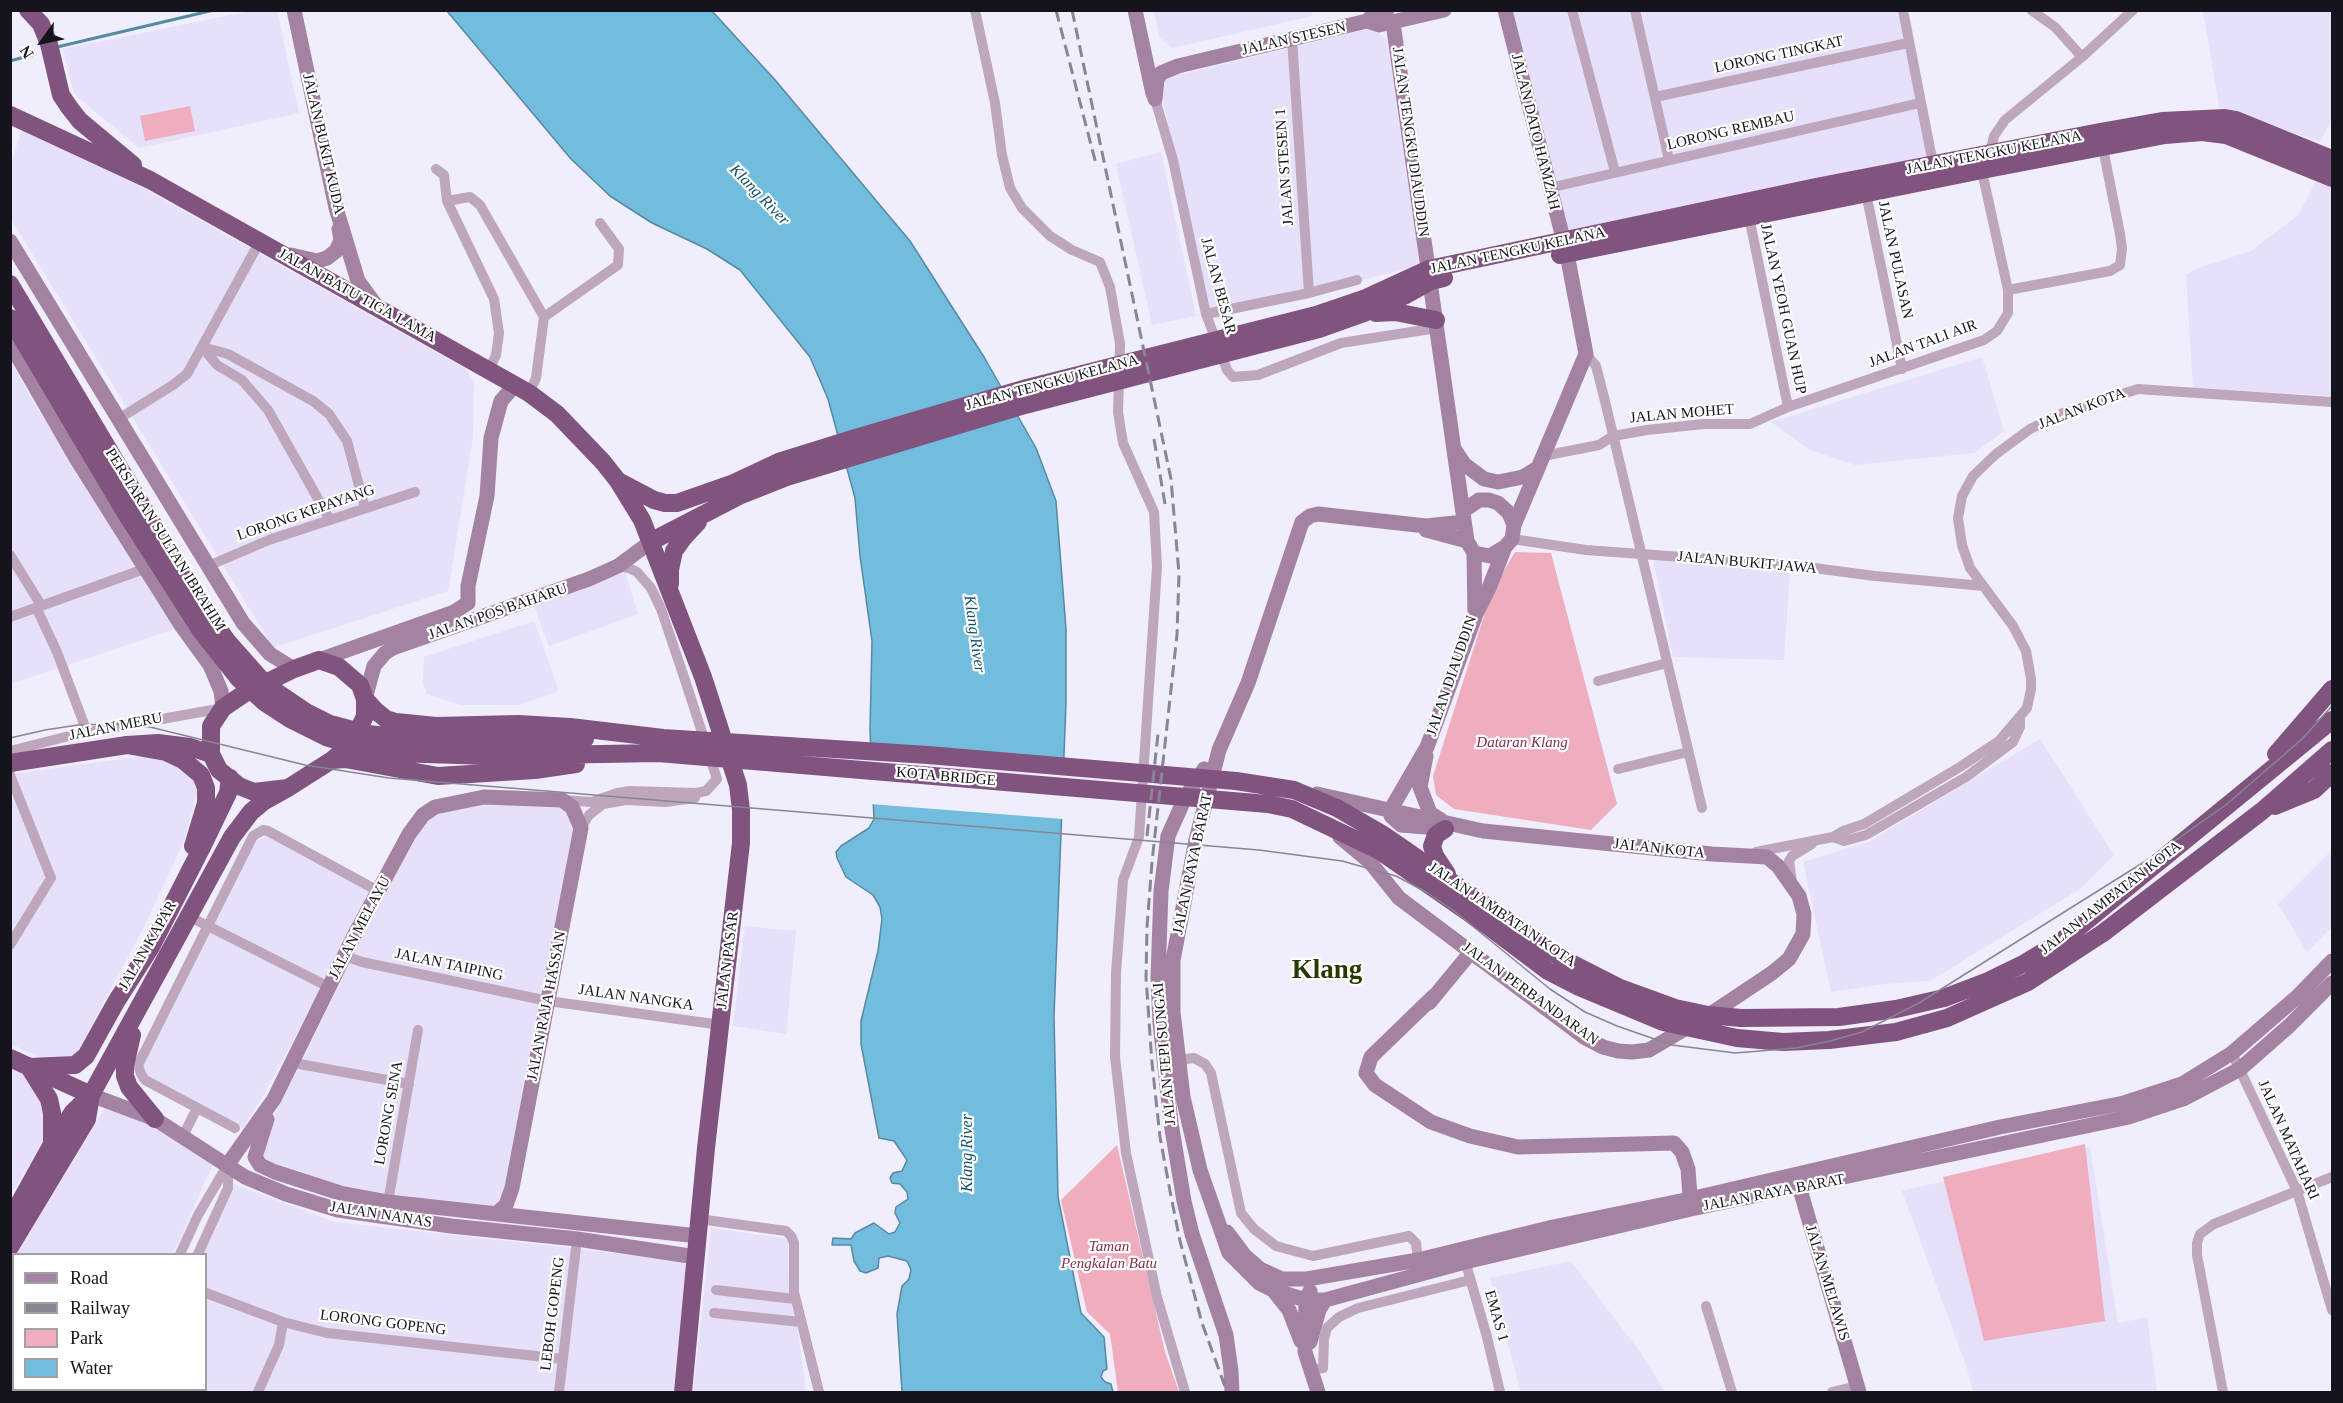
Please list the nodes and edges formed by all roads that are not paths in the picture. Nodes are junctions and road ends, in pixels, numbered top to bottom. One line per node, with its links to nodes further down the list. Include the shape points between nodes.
1 (28, 10): 30 (highway, via 41,24 61,95 69,107 80,121)
2 (294, 10): 34 (main road, JALAN BUKIT KUDA)
3 (975, 10): 203 (street, via 1010,188 1022,208 1050,236 1100,262 1110,287 1120,344 1118,412 1123,443 1154,512 1157,567 1139,837 1123,880 1115,1057 1126,1153 1157,1297)
4 (1135, 10): 15 (main road)
5 (1444, 10): 12 (main road, JALAN STESEN)
6 (1505, 10): 31 (main road, JALAN DATO HAMZAH)
7 (1572, 10): 28 (street)
8 (1635, 10): 18 (street)
9 (1903, 10): 14 (street)
10 (2031, 10): 16 (street, via 2055,27)
11 (2133, 10): 16 (street)
12 (1390, 17): 13 (main road, JALAN STESEN, via 1379,26 1367,21); 41 (main road, JALAN TENGKU DIAUDDIN)
13 (1292, 39): 17 (main road, JALAN STESEN); 45 (street, JALAN STESEN 1)
14 (1908, 43): 18 (street, LORONG TINGKAT); 20 (street)
15 (1142, 48): 17 (main road, JALAN STESEN, via 1154,64); 19 (main road)
16 (2082, 57): 25 (street, via 2005,120 1994,136)
17 (1178, 66): 19 (main road, JALAN STESEN, via 1157,79)
18 (1655, 97): 24 (street)
19 (1155, 99): 48 (street, JALAN BESAR, via 1173,160)
20 (1920, 103): 24 (street, LORONG REMBAU); 26 (street)
21 (10, 115): 30 (highway, JALAN BATU TIGA LAMA)
22 (2101, 140): 23 (highway, JALAN TENGKU KELANA, via 2162,121 2225,118); 25 (highway, JALAN TENGKU KELANA); 29 (highway, JALAN TENGKU KELANA, via 2202,132 2226,135); 44 (street, via 2120,234 2120,265 2110,272)
23 (2332, 159)
24 (1669, 160): 28 (street, LORONG REMBAU)
25 (1987, 161): 26 (highway, JALAN TENGKU KELANA); 32 (highway, JALAN TENGKU KELANA); 44 (street, JALAN TALI AIR)
26 (1933, 164): 39 (highway, JALAN TENGKU KELANA, via 1816,187)
27 (436, 169): 33 (street, via 444,175)
28 (1615, 172): 31 (street, LORONG REMBAU)
29 (2332, 178)
30 (150, 180): 38 (highway, JALAN BATU TIGA LAMA)
31 (1549, 188): 39 (main road, JALAN DATO HAMZAH)
32 (1866, 193): 35 (highway, JALAN TENGKU KELANA); 56 (street, JALAN PULASAN)
33 (447, 201): 49 (street, via 470,197 480,205); 57 (street, via 494,299 499,333)
34 (336, 208): 40 (main road, via 341,240 336,251 317,261); 46 (main road, JALAN BUKIT KUDA, via 358,281)
35 (1749, 217): 39 (highway, JALAN TENGKU KELANA); 60 (street, JALAN YEOH GUAN HUP)
36 (600, 223): 49 (street, via 619,249 618,266)
37 (10, 241): 61 (main road)
38 (260, 241): 40 (highway, JALAN BATU TIGA LAMA); 54 (street)
39 (1565, 248): 41 (highway, JALAN TENGKU KELANA); 55 (main road, JALAN DATO HAMZAH)
40 (282, 254): 46 (highway, JALAN BATU TIGA LAMA)
41 (1430, 275): 47 (highway, JALAN TENGKU KELANA, via 1406,295); 51 (highway, JALAN TENGKU KELANA, via 1366,298); 52 (main road, JALAN TENGKU DIAUDDIN)
42 (1357, 280): 45 (street)
43 (10, 284): 99 (highway, PERSIARAN SULTAN IBRAHIM, via 197,598 266,685 330,724 398,739)
44 (2008, 290): 56 (street, JALAN TALI AIR, via 2008,313 1997,331 1984,340)
45 (1309, 293): 48 (street)
46 (377, 307): 57 (highway, JALAN BATU TIGA LAMA)
47 (1364, 313): 51 (highway, JALAN TENGKU KELANA); 52 (highway, via 1395,312)
48 (1206, 314): 52 (street, JALAN BESAR, via 1233,377 1258,375 1341,343)
49 (544, 316): 58 (street, via 536,378)
50 (10, 318): 99 (highway, PERSIARAN SULTAN IBRAHIM, via 201,631 239,679 264,702 326,737 392,753 491,756)
51 (1317, 322): 66 (highway, JALAN TENGKU KELANA)
52 (1437, 324): 63 (main road, JALAN TENGKU DIAUDDIN)
53 (10, 343): 81 (main road, via 76,458)
54 (202, 347): 61 (street, via 187,374); 68 (street, via 228,354 313,401 329,414 347,441); 71 (street, via 217,365 242,380 268,410)
55 (1586, 354): 62 (street, via 1596,366); 64 (main road)
56 (1902, 369): 60 (street, JALAN TALI AIR)
57 (489, 370): 58 (highway, JALAN BATU TIGA LAMA)
58 (522, 389): 65 (highway, JALAN BATU TIGA LAMA, via 583,439); 84 (main road, JALAN POS BAHARU, via 501,401 491,438 487,496)
59 (2332, 402): 82 (street, JALAN KOTA, via 2138,389 2066,412 2030,429 1973,476 1962,496 1958,518 1962,545 1970,568)
60 (1788, 407): 62 (street, JALAN MOHET, via 1750,424 1693,425)
61 (120, 418): 79 (main road)
62 (1613, 436): 64 (street, JALAN MOHET, via 1599,445); 77 (street)
63 (1455, 449): 64 (main road, via 1464,464 1484,479 1498,482 1523,477); 70 (main road, JALAN TENGKU DIAUDDIN)
64 (1541, 462): 74 (main road)
65 (618, 481): 66 (highway, JALAN TENGKU KELANA, via 665,503); 75 (highway, JALAN BATU TIGA LAMA)
66 (737, 490): 69 (highway, JALAN TENGKU KELANA)
67 (415, 492): 68 (street, LORONG KEPAYANG)
68 (366, 508): 71 (street, LORONG KEPAYANG)
69 (714, 509): 75 (highway, JALAN TENGKU KELANA); 83 (highway, via 674,551)
70 (1464, 516): 73 (main road, JALAN BUKIT JAWA, via 1426,526); 74 (main road, JALAN BUKIT JAWA, via 1479,500 1489,500 1509,513); 76 (main road)
71 (330, 520): 79 (street, LORONG KEPAYANG, via 268,540)
72 (1302, 522): 73 (main road, JALAN BUKIT JAWA, via 1318,514); 101 (main road, JALAN RAYA BARAT, via 1248,683)
73 (1396, 523): 76 (main road, JALAN BUKIT JAWA)
74 (1510, 537): 76 (main road, JALAN BUKIT JAWA, via 1490,556); 77 (street, JALAN BUKIT JAWA, via 1586,550); 88 (main road)
75 (652, 541): 80 (main road, JALAN POS BAHARU); 83 (highway, JALAN PASAR)
76 (1471, 547): 88 (main road, JALAN DIAUDDIN)
77 (1641, 553): 82 (street, JALAN BUKIT JAWA); 90 (street)
78 (10, 555): 85 (street)
79 (208, 566): 91 (main road, via 254,638)
80 (618, 566): 87 (main road, JALAN POS BAHARU); 118 (street, via 637,572 651,588 717,779 706,791 696,793 630,791 592,802)
81 (147, 568): 85 (street); 95 (main road, via 210,665 221,691)
82 (1983, 586): 129 (street, JALAN KOTA, via 2026,651 2031,679 2027,708 2013,742 1866,835 1844,841 1833,837)
83 (670, 594): 108 (highway, JALAN PASAR, via 703,677)
84 (468, 603): 87 (main road, via 475,612); 89 (main road, JALAN POS BAHARU, via 454,612)
85 (39, 606): 86 (street); 97 (street)
86 (10, 616)
87 (486, 616): 94 (main road, JALAN POS BAHARU, via 385,653 374,666)
88 (1475, 617): 100 (main road, JALAN DIAUDDIN)
89 (319, 660): 91 (highway); 94 (highway, via 350,675 360,685)
90 (1667, 663): 92 (street); 104 (street)
91 (294, 669): 95 (highway)
92 (1598, 681)
93 (2332, 689): 117 (highway)
94 (365, 699): 99 (highway, via 387,719 408,723 570,727); 106 (highway, via 360,728)
95 (223, 708): 97 (street, JALAN MERU); 105 (highway, via 211,726)
96 (2332, 720): 117 (highway, JALAN JAMBATAN KOTA)
97 (87, 732): 103 (street, JALAN MERU)
98 (127, 745): 105 (highway, JALAN MERU, via 158,743); 107 (highway, JALAN MERU); 138 (highway, via 166,752 183,760 201,775 206,788 206,803 194,844)
99 (660, 746): 106 (highway, via 535,770 438,776); 113 (highway, KOTA BRIDGE, via 928,755); 119 (highway, KOTA BRIDGE)
100 (1427, 747): 116 (main road, JALAN DIAUDDIN); 125 (main road, via 1420,788 1430,813)
101 (1219, 750): 127 (main road, JALAN TEPI SUNGAI, via 1185,798); 128 (main road, JALAN RAYA BARAT)
102 (2332, 750): 123 (highway)
103 (10, 751)
104 (1689, 752): 109 (street); 121 (street)
105 (211, 754): 112 (highway, via 213,763)
106 (332, 760): 114 (highway)
107 (10, 763)
108 (732, 768): 126 (street, via 717,791 706,796 603,804); 147 (highway, JALAN PASAR, via 738,785 741,843)
109 (1617, 769)
110 (2332, 773): 123 (highway, via 2314,790)
111 (10, 775): 137 (street, via 51,878)
112 (230, 778): 114 (highway, via 254,792); 138 (highway, JALAN KAPAR, via 216,819)
113 (1236, 781): 115 (highway, JALAN JAMBATAN KOTA)
114 (288, 788): 133 (highway, JALAN KAPAR, via 251,812 232,837)
115 (1294, 790): 120 (main road); 134 (highway, JALAN JAMBATAN KOTA, via 1337,808 1382,834)
116 (1401, 791): 120 (main road); 122 (main road)
117 (2241, 793): 134 (highway, JALAN JAMBATAN KOTA, via 2062,940 2034,958 1944,998 1896,1009 1839,1017 1741,1018 1675,1008 1620,988 1563,959)
118 (562, 800): 126 (main road, via 572,807); 132 (main road, JALAN MELAYU, via 484,797 435,807 423,815 409,834)
119 (1235, 802): 124 (highway, JALAN JAMBATAN KOTA, via 1292,809)
120 (1370, 806): 122 (main road)
121 (1702, 808)
122 (1390, 809): 125 (main road, JALAN KOTA, via 1391,816 1401,825)
123 (2262, 811): 124 (highway, JALAN JAMBATAN KOTA, via 2103,933 2028,982 1947,1018 1896,1032 1783,1042 1737,1038 1663,1022 1579,987 1548,970 1380,851)
124 (1323, 822): 136 (main road, JALAN PERBANDARAN, via 1370,862 1395,894)
125 (1447, 826): 130 (main road, JALAN KOTA, via 1472,834 1483,831); 134 (highway, via 1436,835 1432,846 1444,872)
126 (581, 828): 145 (main road, JALAN RAJA HASSAN)
127 (1168, 836): 128 (main road); 204 (main road, JALAN TEPI SUNGAI, via 1158,978 1171,1123 1192,1234 1226,1335)
128 (1196, 840): 151 (main road, JALAN RAYA BARAT, via 1173,960 1173,1012)
129 (1820, 840): 130 (street, JALAN KOTA); 131 (street, via 1789,861)
130 (1738, 856): 131 (main road, JALAN PERBANDARAN, via 1767,857)
131 (1793, 886): 139 (main road, JALAN PERBANDARAN, via 1804,914 1803,934 1789,958 1715,1011 1649,1050 1618,1051 1584,1037)
132 (380, 892): 135 (street, via 263,831 253,836); 140 (main road, JALAN MELAYU)
133 (188, 916): 135 (street); 146 (highway, JALAN KAPAR)
134 (1505, 919)
135 (208, 926): 144 (street); 158 (street, via 138,1065 145,1080)
136 (1450, 937): 139 (main road, JALAN PERBANDARAN); 142 (main road)
137 (10, 945)
138 (151, 947): 153 (highway, JALAN KAPAR, via 86,1056 75,1065)
139 (1471, 952): 142 (main road)
140 (345, 956): 144 (main road, JALAN MELAYU); 145 (street, JALAN TAIPING)
141 (2332, 961): 143 (main road, JALAN RAYA BARAT)
142 (1459, 967): 168 (main road, via 1371,1057 1366,1071 1369,1079 1431,1122 1518,1147 1674,1143 1688,1169)
143 (2327, 986): 149 (main road, JALAN RAYA BARAT); 154 (main road, JALAN RAYA BARAT)
144 (329, 987): 152 (main road, JALAN MELAYU)
145 (548, 1001): 147 (street, JALAN NANGKA); 169 (main road, JALAN RAJA HASSAN, via 512,1188 506,1205)
146 (138, 1013): 156 (highway, JALAN KAPAR); 159 (highway, via 125,1076 129,1087)
147 (721, 1025): 172 (highway, JALAN PASAR)
148 (418, 1030): 155 (street, LORONG SENA)
149 (2232, 1053): 154 (street, JALAN MATAHARI); 165 (main road, JALAN RAYA BARAT, via 2181,1084 2124,1104 2000,1127)
150 (10, 1058): 153 (highway)
151 (1179, 1060): 170 (main road, JALAN RAYA BARAT, via 1200,1170); 179 (street, via 1194,1058 1211,1073 1241,1213 1254,1229 1276,1246 1305,1256 1409,1236 1416,1243)
152 (294, 1063): 155 (street); 157 (main road, JALAN MELAYU)
153 (28, 1067): 156 (highway); 162 (highway, via 49,1099)
154 (2240, 1069): 165 (main road, JALAN RAYA BARAT, via 2183,1099 2129,1117); 166 (street, JALAN MATAHARI)
155 (409, 1084): 167 (street, LORONG SENA)
156 (92, 1095): 159 (main road, JALAN NANAS); 162 (highway, JALAN KAPAR, via 73,1112); 174 (highway, JALAN KAPAR, via 87,1119)
157 (274, 1099): 163 (main road, JALAN MELAYU); 167 (main road, JALAN NANAS, via 256,1150 260,1164 340,1193)
158 (197, 1108): 160 (street); 161 (street)
159 (155, 1119): 161 (main road, JALAN NANAS)
160 (235, 1128)
161 (183, 1136): 163 (main road, JALAN NANAS)
162 (52, 1144): 171 (highway, JALAN KAPAR)
163 (228, 1164): 173 (main road, JALAN NANAS, via 264,1185 338,1210); 175 (street); 176 (street, via 228,1188)
164 (2332, 1177): 166 (street)
165 (1797, 1181): 168 (main road, JALAN RAYA BARAT); 198 (main road, JALAN MELAWIS)
166 (2298, 1191): 186 (street, JALAN MATAHARI); 209 (street, via 2214,1224 2200,1234 2197,1255)
167 (388, 1202): 169 (main road, JALAN NANAS)
168 (1690, 1204): 177 (main road, JALAN RAYA BARAT, via 1553,1227)
169 (496, 1214): 172 (main road, JALAN NANAS)
170 (1216, 1218): 181 (main road, JALAN RAYA BARAT, via 1260,1269 1282,1279); 185 (main road, JALAN RAYA BARAT, via 1229,1253)
171 (10, 1220)
172 (699, 1228): 178 (highway, JALAN PASAR); 188 (street, via 786,1231 794,1243)
173 (577, 1239): 178 (main road, JALAN NANAS); 196 (street, LEBOH GOPENG)
174 (10, 1247)
175 (180, 1253)
176 (198, 1253)
177 (1463, 1255): 179 (main road, JALAN RAYA BARAT); 182 (street, EMAS 1); 183 (main road, JALAN RAYA BARAT)
178 (696, 1257): 201 (highway, JALAN PASAR)
179 (1419, 1260): 180 (main road, JALAN RAYA BARAT)
180 (1343, 1271): 181 (main road, JALAN RAYA BARAT); 183 (main road, via 1324,1283 1329,1291)
181 (1316, 1277): 189 (main road)
182 (1470, 1280): 197 (street, via 1358,1308 1339,1317 1327,1328 1323,1368); 206 (street, EMAS 1, via 1487,1337)
183 (1389, 1283): 190 (main road, JALAN RAYA BARAT)
184 (716, 1290): 188 (street)
185 (1273, 1290): 189 (main road, JALAN RAYA BARAT); 197 (main road, via 1289,1310)
186 (2330, 1290): 192 (street, JALAN MATAHARI)
187 (207, 1293): 194 (street, LORONG GOPENG)
188 (795, 1299): 195 (street)
189 (1306, 1300): 190 (main road, JALAN RAYA BARAT); 197 (main road)
190 (1325, 1300): 197 (main road, via 1319,1310)
191 (1706, 1306): 207 (street)
192 (2332, 1310)
193 (714, 1313): 195 (street)
194 (283, 1322): 196 (street, LORONG GOPENG, via 361,1338); 199 (street, via 279,1345)
195 (801, 1322): 202 (street)
196 (563, 1359): 200 (street, LEBOH GOPENG)
197 (1308, 1361): 205 (main road)
198 (1858, 1389): 208 (street)
199 (258, 1392)
200 (559, 1392)
201 (683, 1392)
202 (819, 1392)
203 (1185, 1392)
204 (1232, 1392)
205 (1318, 1392)
206 (1497, 1392)
207 (1732, 1392)
208 (1832, 1392)
209 (2223, 1392)

